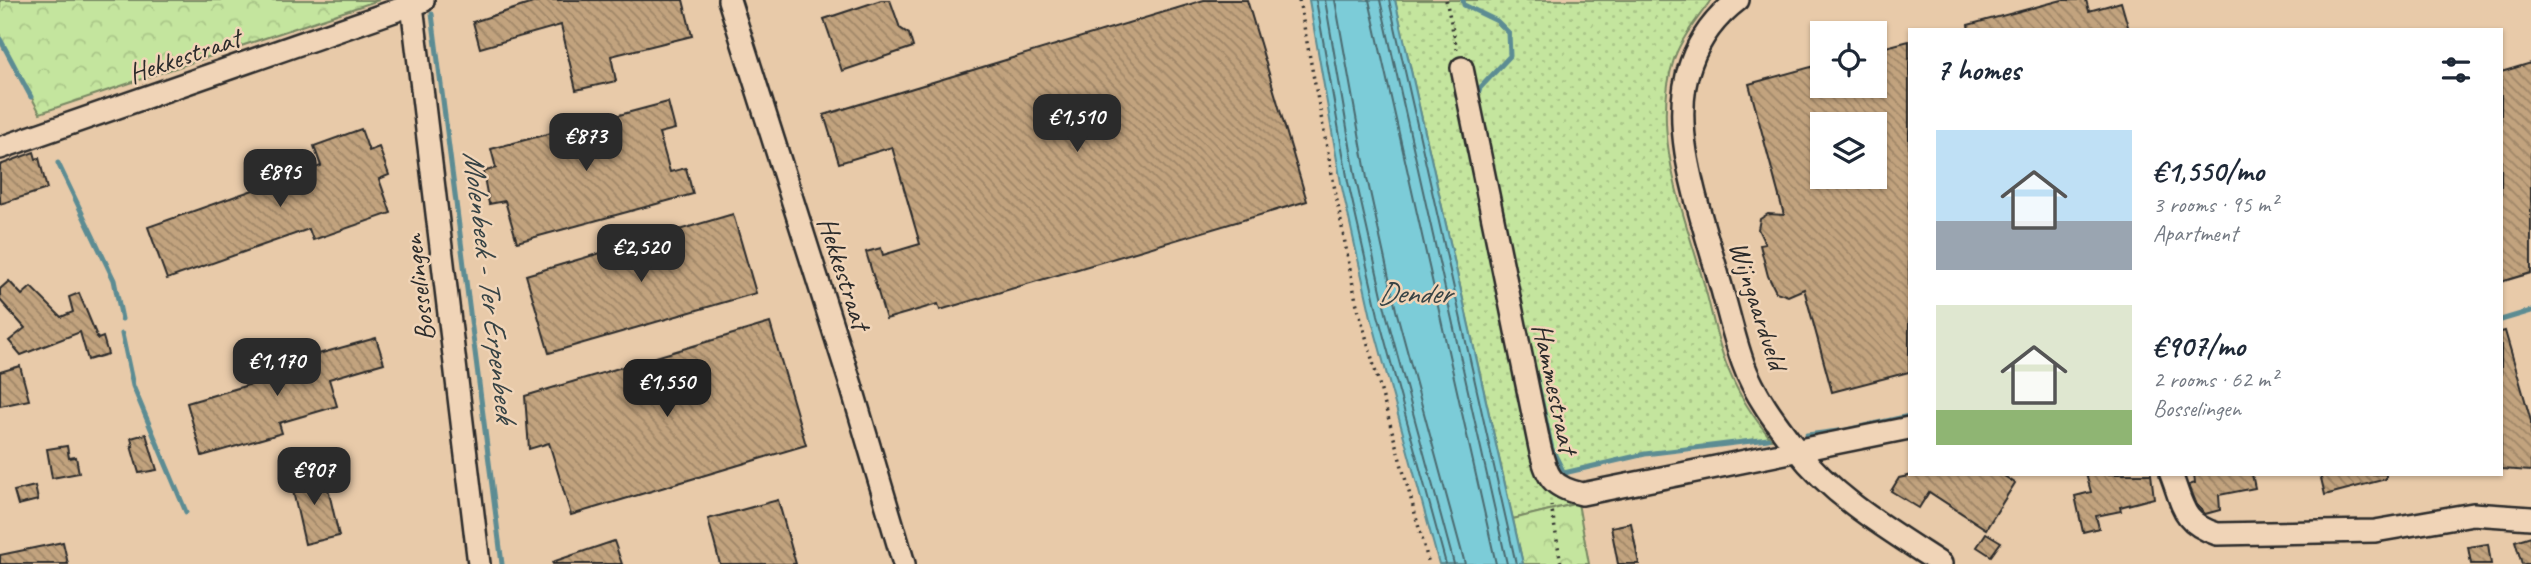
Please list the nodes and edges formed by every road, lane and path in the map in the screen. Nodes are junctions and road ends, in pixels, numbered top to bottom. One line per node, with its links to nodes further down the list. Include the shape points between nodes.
1 (729, 0): 14 (street, Hekkestraat)
2 (1299, 0): 15 (path, via 1356,301)
3 (1446, 0): 6 (path)
4 (1738, 0): 9 (street, Wijngaardveld, via 1722,12 1690,64 1683,127 1691,180 1744,364 1764,404)
5 (419, 2): 7 (street, Hekkestraat); 13 (street, Bosselingen)
6 (1462, 68): 10 (street, Hammestraat)
7 (0, 148)
8 (1908, 428): 9 (street, Hammestraat)
9 (1796, 449): 10 (street, Hammestraat, via 1582,494 1564,490); 17 (street, Wijngaardveld, via 1833,489)
10 (1546, 475): 16 (path)
11 (2172, 476): 12 (street, via 2188,517 2199,528 2217,534 2375,531 2473,514)
12 (2531, 518)
13 (479, 564)
14 (904, 564)
15 (1429, 564)
16 (1562, 564)
17 (1941, 564)

